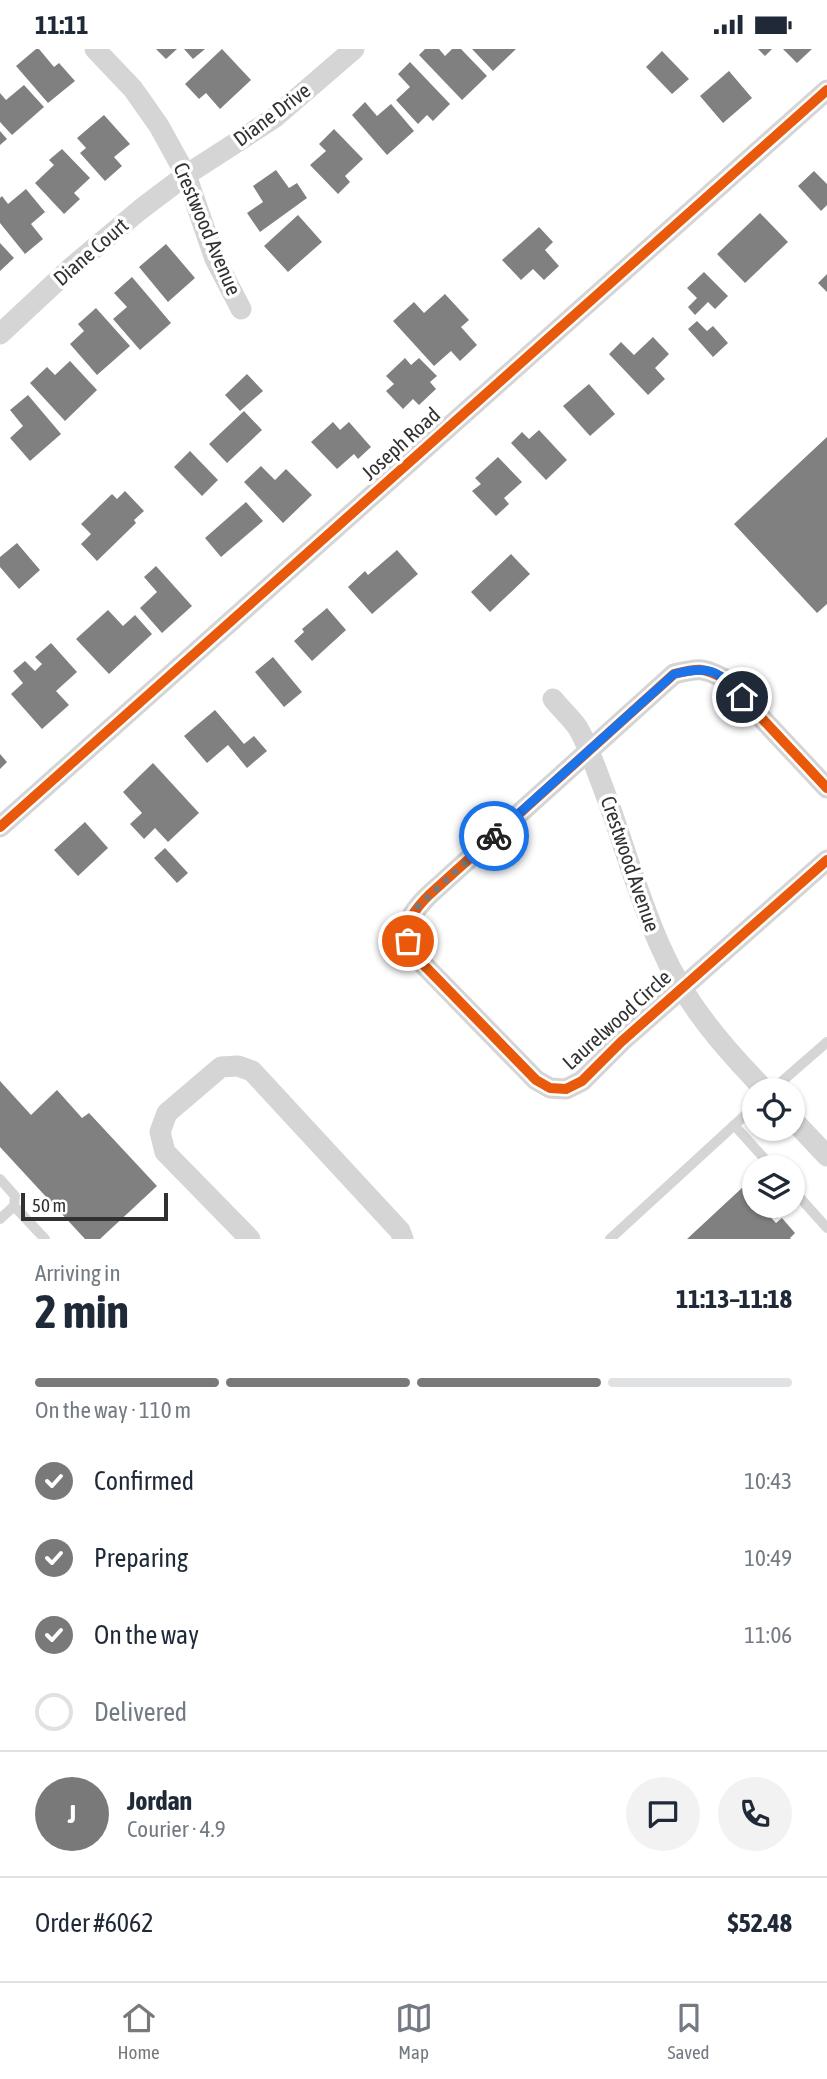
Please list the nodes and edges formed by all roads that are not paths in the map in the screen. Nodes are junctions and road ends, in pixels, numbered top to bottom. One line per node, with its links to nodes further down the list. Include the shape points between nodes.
1 (95, 49): 4 (street, Crestwood Avenue, via 133,89)
2 (354, 49): 4 (street, Diane Drive, via 274,118)
3 (827, 90): 10 (street, Joseph Road)
4 (187, 174): 5 (street, Crestwood Avenue, via 215,259); 6 (street, Diane Court, via 73,266)
5 (241, 309)
6 (0, 334)
7 (553, 699): 8 (street, Crestwood Avenue, via 577,726)
8 (589, 751): 9 (street, Laurelwood Circle, via 674,674 697,668 725,679); 12 (street, Crestwood Avenue, via 649,920); 12 (street, Laurelwood Circle, via 416,908 408,941 417,958 536,1080 550,1088 566,1090 582,1081)
9 (827, 788)
10 (0, 827)
11 (827, 860): 12 (street, Laurelwood Circle)
12 (682, 988): 14 (street, Crestwood Avenue)
13 (827, 1042): 15 (lane)
14 (753, 1078)
15 (786, 1078)
16 (742, 1118): 17 (lane)
17 (734, 1125): 19 (lane); 29 (lane)
18 (805, 1132): 20 (street)
19 (761, 1155)
20 (827, 1156)
21 (0, 1179): 23 (lane, via 15,1196)
22 (805, 1203): 25 (lane)
23 (14, 1206): 24 (lane); 26 (lane)
24 (0, 1219)
25 (827, 1228)
26 (45, 1239)
27 (250, 1239): 28 (street, via 165,1152 160,1132 167,1113 220,1067 238,1066 252,1072)
28 (403, 1239)
29 (610, 1239)

